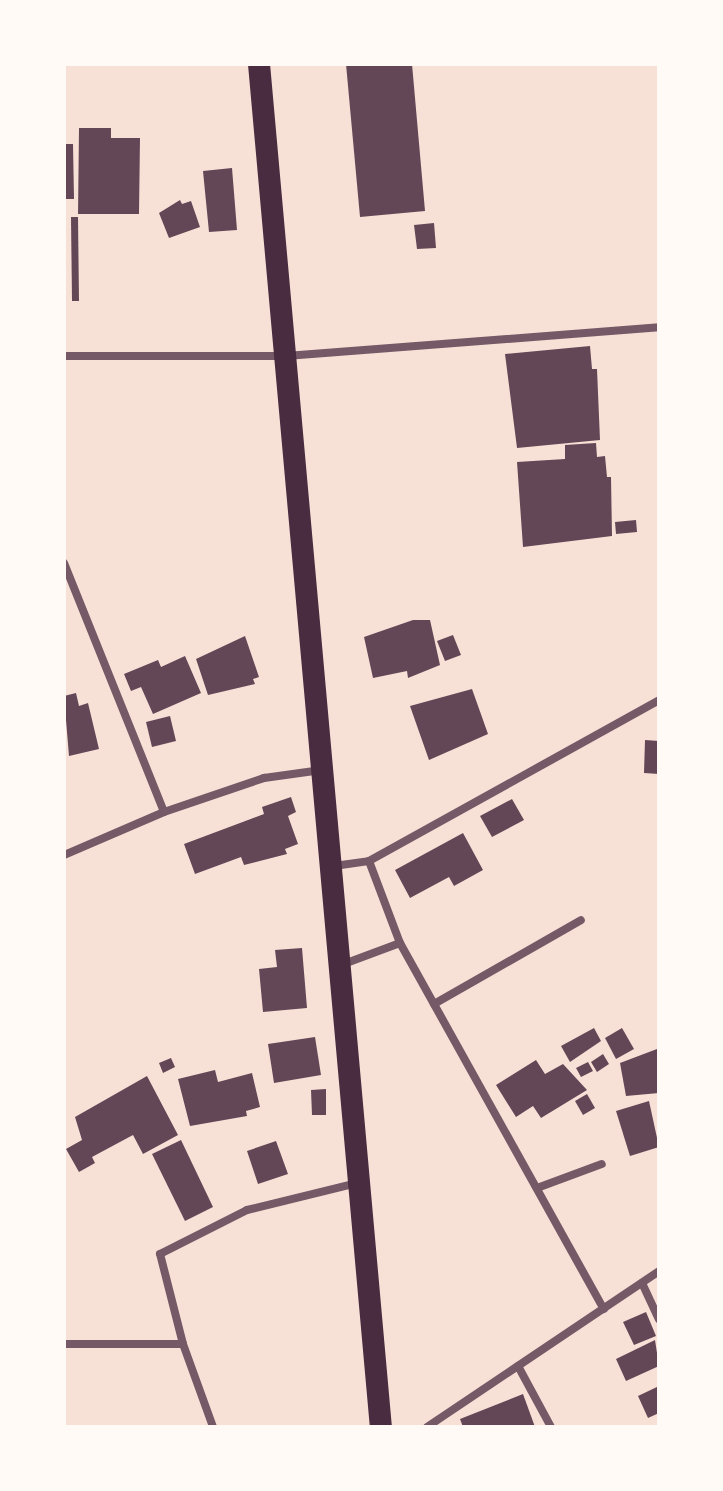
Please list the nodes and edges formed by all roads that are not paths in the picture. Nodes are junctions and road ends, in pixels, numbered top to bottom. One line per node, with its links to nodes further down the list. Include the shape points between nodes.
1 (259, 64): 4 (highway)
2 (659, 327): 4 (street)
3 (64, 356): 4 (street)
4 (286, 356): 7 (highway)
5 (64, 563): 8 (street)
6 (659, 700): 10 (street)
7 (322, 770): 8 (street, via 264,778); 11 (highway)
8 (164, 812): 9 (street)
9 (64, 855)
10 (369, 861): 11 (street); 13 (street)
11 (330, 867): 14 (highway)
12 (581, 920): 15 (street)
13 (400, 943): 14 (street); 15 (street)
14 (341, 965): 17 (highway)
15 (434, 1004): 18 (street)
16 (602, 1164): 18 (street)
17 (359, 1182): 24 (street, via 247,1210 160,1254); 27 (highway)
18 (537, 1188): 21 (street)
19 (659, 1271): 20 (street)
20 (642, 1283): 21 (street); 22 (street)
21 (604, 1309): 25 (street)
22 (659, 1319)
23 (64, 1344): 24 (street)
24 (183, 1344): 26 (street)
25 (518, 1366): 28 (street); 29 (street)
26 (213, 1427)
27 (381, 1427)
28 (427, 1427)
29 (551, 1427)

